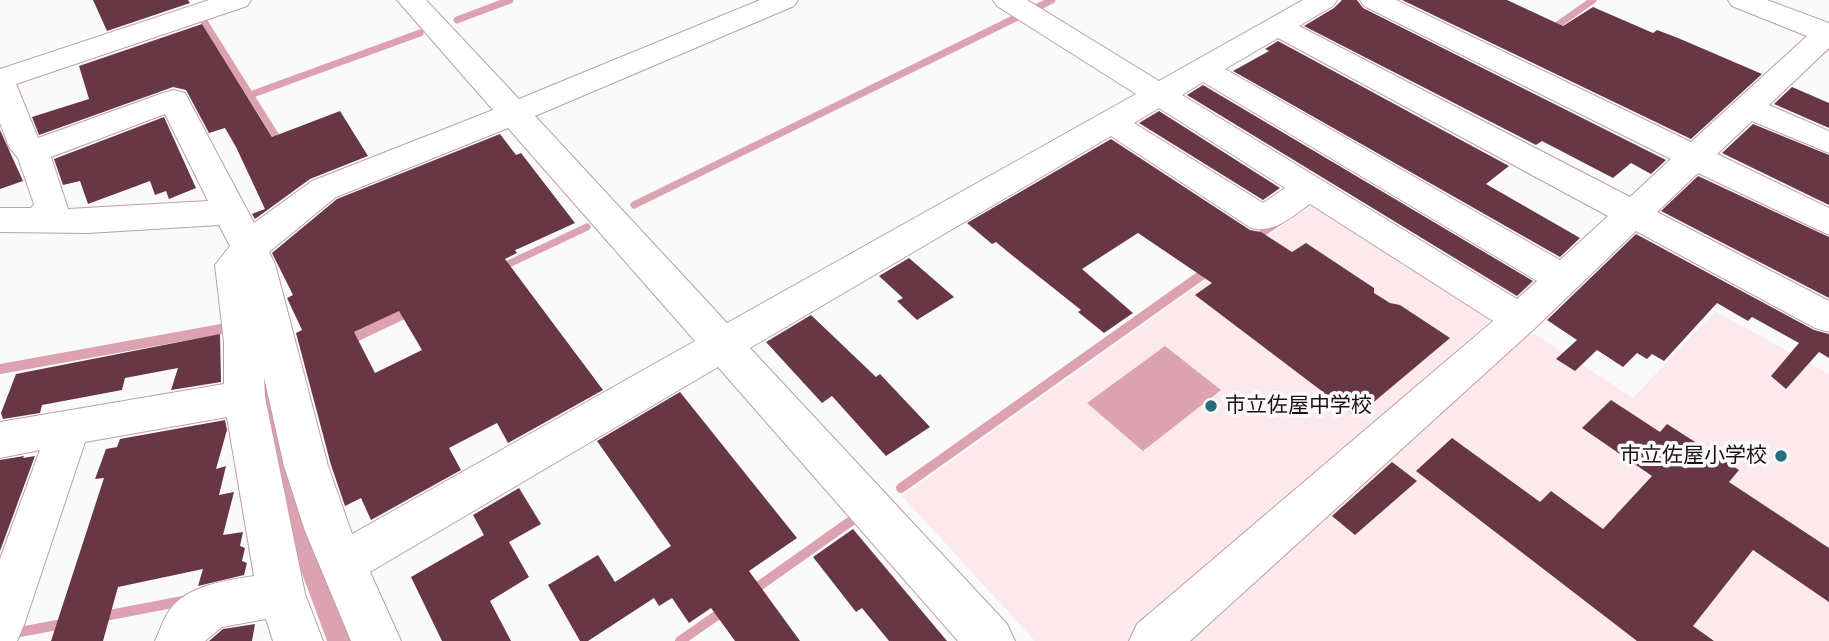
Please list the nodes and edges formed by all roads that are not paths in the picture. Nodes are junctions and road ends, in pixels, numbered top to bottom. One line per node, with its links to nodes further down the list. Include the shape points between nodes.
1 (237, 0): 11 (street)
2 (411, 0): 14 (street)
3 (784, 0): 14 (street)
4 (1322, 0): 8 (street)
5 (1374, 0): 18 (street)
6 (1742, 0): 9 (street)
7 (1020, 8): 12 (street)
8 (1278, 26): 10 (street); 23 (street)
9 (1828, 34): 13 (street)
10 (1202, 69): 12 (street); 19 (street)
11 (0, 80): 17 (street, via 25,147)
12 (1159, 94): 15 (street); 20 (street)
13 (1748, 107): 16 (street); 18 (street)
14 (514, 113): 26 (street, via 324,190); 30 (street)
15 (1111, 122): 20 (street, via 1263,219); 30 (street)
16 (1829, 143)
17 (33, 152): 21 (street, via 174,100); 22 (street)
18 (1693, 157): 23 (street); 25 (street)
19 (1373, 168): 20 (street); 27 (street)
20 (1320, 194): 29 (street)
21 (231, 212): 22 (street); 26 (street)
22 (46, 213): 24 (street)
23 (1633, 214): 27 (street); 28 (street)
24 (0, 220)
25 (1829, 223)
26 (250, 250): 31 (street, via 233,265 244,342); 34 (street, via 306,466)
27 (1563, 279): 29 (street)
28 (1829, 318)
29 (1520, 319): 41 (street)
30 (723, 345): 34 (street); 40 (street)
31 (244, 397): 32 (street); 35 (street)
32 (69, 428): 33 (street); 36 (street)
33 (0, 440)
34 (343, 563): 39 (street)
35 (281, 594): 37 (street, via 200,610 182,628); 38 (street)
36 (0, 625)
37 (180, 641)
38 (298, 641)
39 (376, 641)
40 (990, 641)
41 (1154, 641)

